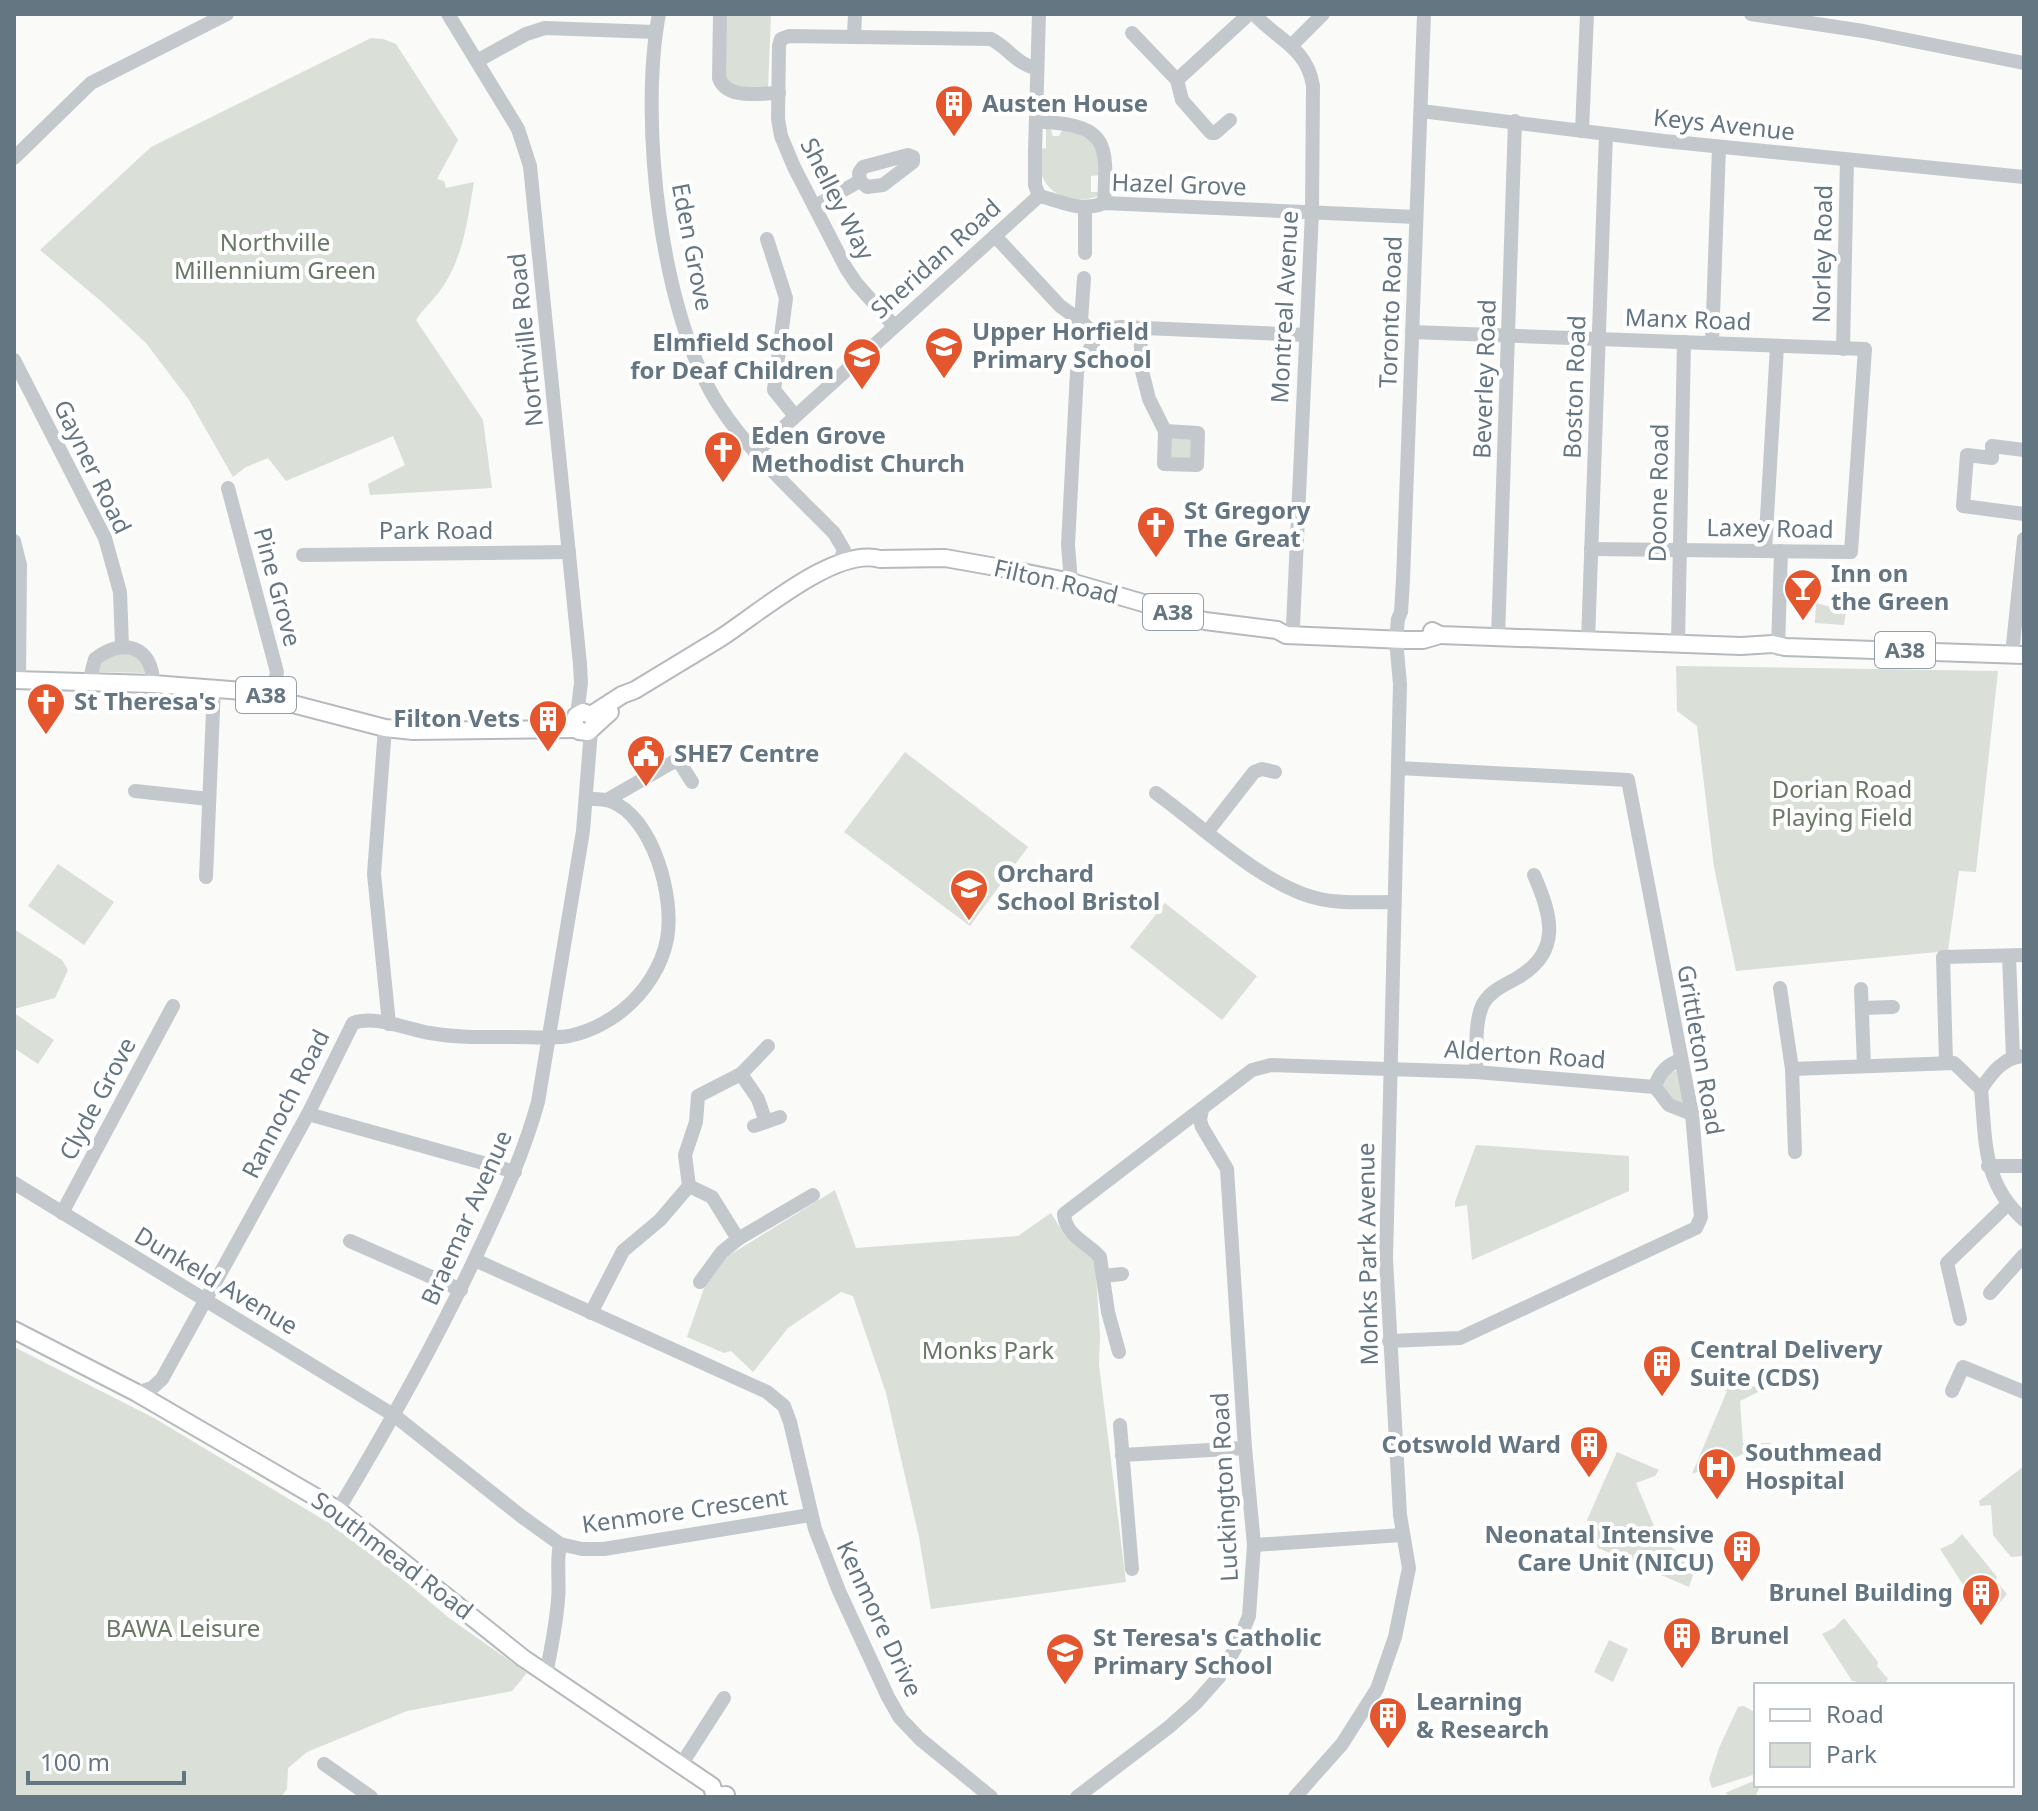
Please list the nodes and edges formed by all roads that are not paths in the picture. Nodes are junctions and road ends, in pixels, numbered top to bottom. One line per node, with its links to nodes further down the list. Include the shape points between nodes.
1 (227, 14): 28 (street, via 91,83)
2 (448, 14): 16 (street, Northville Road)
3 (659, 14): 12 (street, Eden Grove)
4 (720, 14): 20 (street, via 723,86 730,92)
5 (855, 14): 14 (street)
6 (1039, 14): 18 (street)
7 (1251, 14): 15 (street, Montreal Avenue); 19 (street)
8 (1323, 14): 15 (street)
9 (1424, 14): 21 (street, Toronto Road)
10 (1587, 14): 25 (street)
11 (1751, 14): 17 (street)
12 (655, 32): 16 (street, via 545,28); 58 (street, Eden Grove, via 653,144 669,268 693,350 717,403)
13 (1132, 33): 19 (street)
14 (854, 37): 18 (street, via 991,39 1018,63); 20 (street, Shelley Way, via 783,37)
15 (1292, 45): 36 (street, Montreal Avenue, via 1313,86)
16 (477, 61): 67 (street, Northville Road, via 518,129 530,166)
17 (2024, 63)
18 (1037, 69): 32 (street)
19 (1177, 80): 22 (street, via 1182,100 1211,133)
20 (779, 93): 34 (street, Shelley Way, via 781,136)
21 (1421, 111): 23 (street, Keys Avenue); 37 (street, Toronto Road)
22 (1230, 120)
23 (1515, 121): 25 (street, Keys Avenue); 47 (street, Beverley Road)
24 (1053, 126): 33 (street, via 1082,126 1097,138 1106,163)
25 (1582, 131): 26 (street, Keys Avenue)
26 (1606, 134): 27 (street, Keys Avenue); 49 (street, Boston Road)
27 (1719, 147): 29 (street, Keys Avenue); 51 (street)
28 (14, 158)
29 (1847, 160): 30 (street, Keys Avenue); 53 (street, Norley Road)
30 (2024, 177)
31 (860, 181): 34 (street)
32 (1039, 196): 35 (street, Hazel Grove); 38 (street, Sheridan Road)
33 (1104, 203): 35 (street, Hazel Grove); 36 (street, Hazel Grove)
34 (815, 206): 43 (street, Shelley Way, via 856,283)
35 (1085, 207): 40 (street)
36 (1312, 212): 37 (street, Hazel Grove); 46 (street, Montreal Avenue)
37 (1416, 217): 45 (street, Toronto Road)
38 (995, 236): 42 (street, via 1060,306); 43 (street, Sheridan Road)
39 (767, 239): 55 (street, via 786,298 774,390)
40 (1085, 253)
41 (1084, 278): 42 (street)
42 (1081, 321): 48 (street)
43 (894, 326): 55 (street, Sheridan Road)
44 (1140, 328): 46 (street); 48 (street, via 1115,327); 56 (street, via 1149,399)
45 (1412, 332): 47 (street, Manx Road); 75 (street, Toronto Road)
46 (1306, 335): 74 (street, Montreal Avenue)
47 (1508, 335): 49 (street, Manx Road); 76 (street, Beverley Road)
48 (1096, 336): 73 (street, via 1077,372 1068,545)
49 (1599, 339): 50 (street, Manx Road); 64 (street, Boston Road)
50 (1684, 342): 51 (street, Manx Road); 65 (street, Doone Road)
51 (1712, 343): 52 (street, Manx Road)
52 (1777, 346): 53 (street, Manx Road); 66 (street)
53 (1843, 349): 68 (street, Manx Road, via 1865,349)
54 (14, 360): 79 (street, Gayner Road, via 105,538 120,592)
55 (795, 416): 58 (street, Sheridan Road)
56 (1165, 431)
57 (2024, 450): 60 (street, via 1992,446 1992,458 1967,455 1963,506)
58 (755, 453): 61 (street, Eden Grove)
59 (228, 488): 86 (street, Pine Grove, via 277,672)
60 (2024, 514)
61 (834, 533): 70 (street, Eden Grove); 71 (street, via 844,550)
62 (2024, 539): 81 (street)
63 (14, 541): 82 (street, via 20,565)
64 (1591, 549): 65 (street, Laxey Road); 77 (street, Boston Road)
65 (1680, 550): 66 (street, Laxey Road); 78 (street, Doone Road)
66 (1773, 551): 68 (street, Laxey Road); 80 (street)
67 (569, 552): 69 (street, Park Road); 87 (street, Northville Road)
68 (1851, 552)
69 (303, 555)
70 (876, 558): 71 (main road, Filton Road / A38); 72 (main road, Filton Road / A38, via 873,564); 73 (main road, Filton Road / A38, via 945,558)
71 (839, 564): 72 (main road, Filton Road / A38)
72 (810, 580): 87 (main road, Filton Road / A38)
73 (1071, 582): 74 (main road, Filton Road / A38, via 1205,621)
74 (1285, 628): 75 (main road, Filton Road / A38)
75 (1401, 636): 76 (main road, Filton Road / A38, via 1424,630); 89 (street, Monks Park Avenue)
76 (1498, 638): 77 (main road, Filton Road / A38)
77 (1588, 641): 78 (main road, Filton Road / A38)
78 (1678, 644): 80 (main road, Filton Road / A38)
79 (122, 646): 83 (street, via 95,659); 84 (street, via 143,654)
80 (1778, 647): 81 (main road, Filton Road / A38)
81 (2018, 655)
82 (17, 675): 83 (main road, A38)
83 (89, 682): 84 (main road, A38)
84 (153, 684): 85 (main road, A38)
85 (214, 687): 86 (main road, A38); 94 (street)
86 (272, 696): 88 (main road, A38)
87 (584, 722): 88 (main road, A38, via 533,731); 95 (street, Braemar Avenue, via 590,764)
88 (385, 728): 107 (street, via 374,874)
89 (1398, 768): 100 (street, Monks Park Avenue); 111 (street, Grittleton Road, via 1628,780)
90 (1275, 772): 97 (street, via 1254,772)
91 (692, 782): 96 (street, via 680,763 673,762)
92 (1156, 793): 97 (street)
93 (141, 798): 94 (street)
94 (209, 799): 98 (street, via 206,869)
95 (586, 799): 96 (street); 108 (street, Braemar Avenue)
96 (607, 800): 108 (street, Rannoch Road, via 619,805 646,835 666,891 667,938 650,980 622,1011 584,1032)
97 (1208, 831): 100 (street, via 1270,877 1308,896)
98 (191, 861)
99 (1534, 875): 116 (street, via 1549,913 1547,947 1531,970 1497,989 1481,1008)
100 (1394, 902): 114 (street, Monks Park Avenue)
101 (2016, 955): 110 (street); 112 (street, via 1943,957)
102 (1780, 988): 115 (street)
103 (1861, 989): 106 (street)
104 (173, 1006): 132 (street, Clyde Grove)
105 (1893, 1007): 106 (street)
106 (1862, 1008): 113 (street)
107 (389, 1024): 108 (street, Rannoch Road, via 441,1035); 121 (street, Rannoch Road, via 353,1023)
108 (550, 1037): 127 (street, Braemar Avenue, via 538,1102)
109 (768, 1046): 117 (street)
110 (2019, 1056): 119 (street, via 1995,1069)
111 (1681, 1060): 118 (street, via 1666,1068); 122 (street, Grittleton Road)
112 (1950, 1062): 113 (street); 119 (street)
113 (1864, 1066): 115 (street)
114 (1390, 1069): 116 (street, Alderton Road); 120 (street, Alderton Road, via 1271,1065 1247,1073); 147 (street, Monks Park Avenue)
115 (1792, 1069): 124 (street)
116 (1476, 1072): 118 (street, Alderton Road)
117 (741, 1074): 123 (street); 129 (street, via 698,1096 685,1155)
118 (1655, 1087): 122 (street, via 1669,1105)
119 (1981, 1089): 125 (street)
120 (1202, 1109): 139 (street, via 1064,1214 1076,1239 1100,1257); 156 (street, Luckington Road, via 1202,1127 1227,1169)
121 (308, 1114): 127 (street); 143 (street, Rannoch Road)
122 (1692, 1114): 147 (street, Grittleton Road, via 1701,1217 1696,1228 1460,1338)
123 (767, 1122)
124 (1795, 1152)
125 (1988, 1166): 126 (street); 131 (street)
126 (2024, 1166)
127 (515, 1172): 137 (street, Braemar Avenue)
128 (14, 1183): 132 (street, Dunkeld Avenue)
129 (689, 1186): 134 (street, via 712,1197); 144 (street, via 623,1251)
130 (813, 1195): 134 (street)
131 (2007, 1205): 133 (street); 145 (street, via 1947,1263)
132 (62, 1213): 143 (street, Dunkeld Avenue)
133 (2024, 1220)
134 (738, 1239): 140 (street)
135 (350, 1241): 141 (street)
136 (2024, 1255): 142 (street)
137 (475, 1260): 141 (street, Braemar Avenue); 144 (street, Kenmore Crescent)
138 (1122, 1274): 139 (street)
139 (1104, 1276): 148 (street)
140 (700, 1282)
141 (461, 1290): 154 (street, Braemar Avenue)
142 (1990, 1293)
143 (205, 1299): 149 (street, Rannoch Road); 154 (street, Dunkeld Avenue)
144 (591, 1313): 159 (street, Kenmore Crescent, via 767,1392 784,1406)
145 (1960, 1319)
146 (14, 1330): 152 (main road, Southmead Road)
147 (1389, 1341): 160 (street, Monks Park Avenue)
148 (1113, 1345)
149 (162, 1379): 152 (street); 153 (street)
150 (1952, 1391): 151 (street, via 1963,1367)
151 (2024, 1392)
152 (137, 1393): 153 (main road, Southmead Road)
153 (167, 1410): 158 (main road, Southmead Road)
154 (395, 1416): 158 (street, Braemar Avenue); 161 (street, Kenmore Crescent)
155 (1120, 1425): 157 (street)
156 (1245, 1448): 157 (street); 162 (street, Luckington Road)
157 (1122, 1455): 163 (street)
158 (338, 1510): 165 (main road, Southmead Road)
159 (810, 1515): 161 (street, Kenmore Crescent, via 604,1549); 172 (street, Kenmore Drive, via 839,1591 900,1718)
160 (1402, 1535): 162 (street); 174 (street, Monks Park Avenue, via 1409,1568 1395,1637 1377,1689 1342,1744)
161 (560, 1544): 164 (street, via 557,1618)
162 (1254, 1545): 173 (street, Luckington Road, via 1249,1616 1219,1677 1169,1727)
163 (1133, 1559)
164 (549, 1649): 165 (street); 166 (street)
165 (523, 1658): 166 (main road, Southmead Road)
166 (546, 1674): 169 (main road, Southmead Road)
167 (724, 1698): 169 (street)
168 (324, 1764): 171 (street)
169 (681, 1765): 170 (main road, Southmead Road)
170 (722, 1793)
171 (371, 1797)
172 (991, 1797)
173 (1077, 1797)
174 (1295, 1797)

